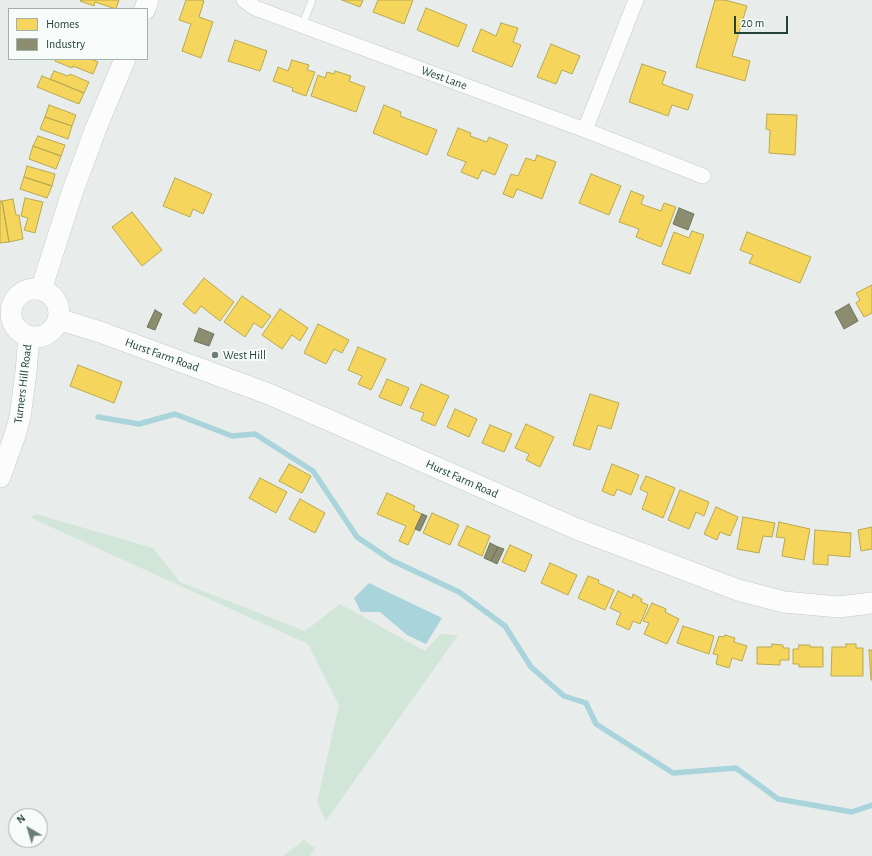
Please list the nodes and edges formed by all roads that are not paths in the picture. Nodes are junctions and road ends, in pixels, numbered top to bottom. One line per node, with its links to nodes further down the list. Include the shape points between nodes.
1 (244, 0): 4 (street, West Lane, via 255,8)
2 (312, 0): 4 (lane)
3 (636, 0): 6 (street)
4 (302, 26): 6 (street, West Lane)
5 (125, 60): 8 (street, via 72,193)
6 (585, 130): 7 (street, West Lane)
7 (703, 176)
8 (41, 290): 9 (street, via 30,289); 10 (street, via 52,296 58,307)
9 (7, 300): 11 (street, via 17,329)
10 (58, 320): 11 (street, via 52,330 41,336); 13 (street, Hurst Farm Road, via 100,332 269,394 577,529 738,590 784,602 839,607)
11 (29, 336): 12 (street, Turners Hill Road, via 20,417)
12 (0, 478)
13 (872, 603)

